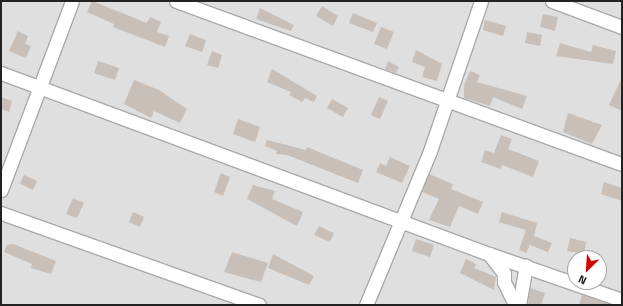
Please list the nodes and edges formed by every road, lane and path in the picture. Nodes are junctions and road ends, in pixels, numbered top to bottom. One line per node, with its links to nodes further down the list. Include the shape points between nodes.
1 (72, 1): 7 (street)
2 (176, 1): 8 (street)
3 (481, 1): 8 (street)
4 (552, 1): 5 (street)
5 (622, 27)
6 (1, 73): 7 (street)
7 (38, 87): 10 (street); 12 (street)
8 (446, 100): 9 (street); 12 (street, via 430,151)
9 (622, 164)
10 (1, 190)
11 (1, 213): 16 (street)
12 (398, 220): 13 (street); 17 (street)
13 (488, 254): 14 (street); 18 (street, via 504,273 504,282)
14 (526, 266): 15 (street); 19 (street)
15 (622, 300)
16 (259, 305)
17 (366, 305)
18 (515, 305)
19 (519, 305)

